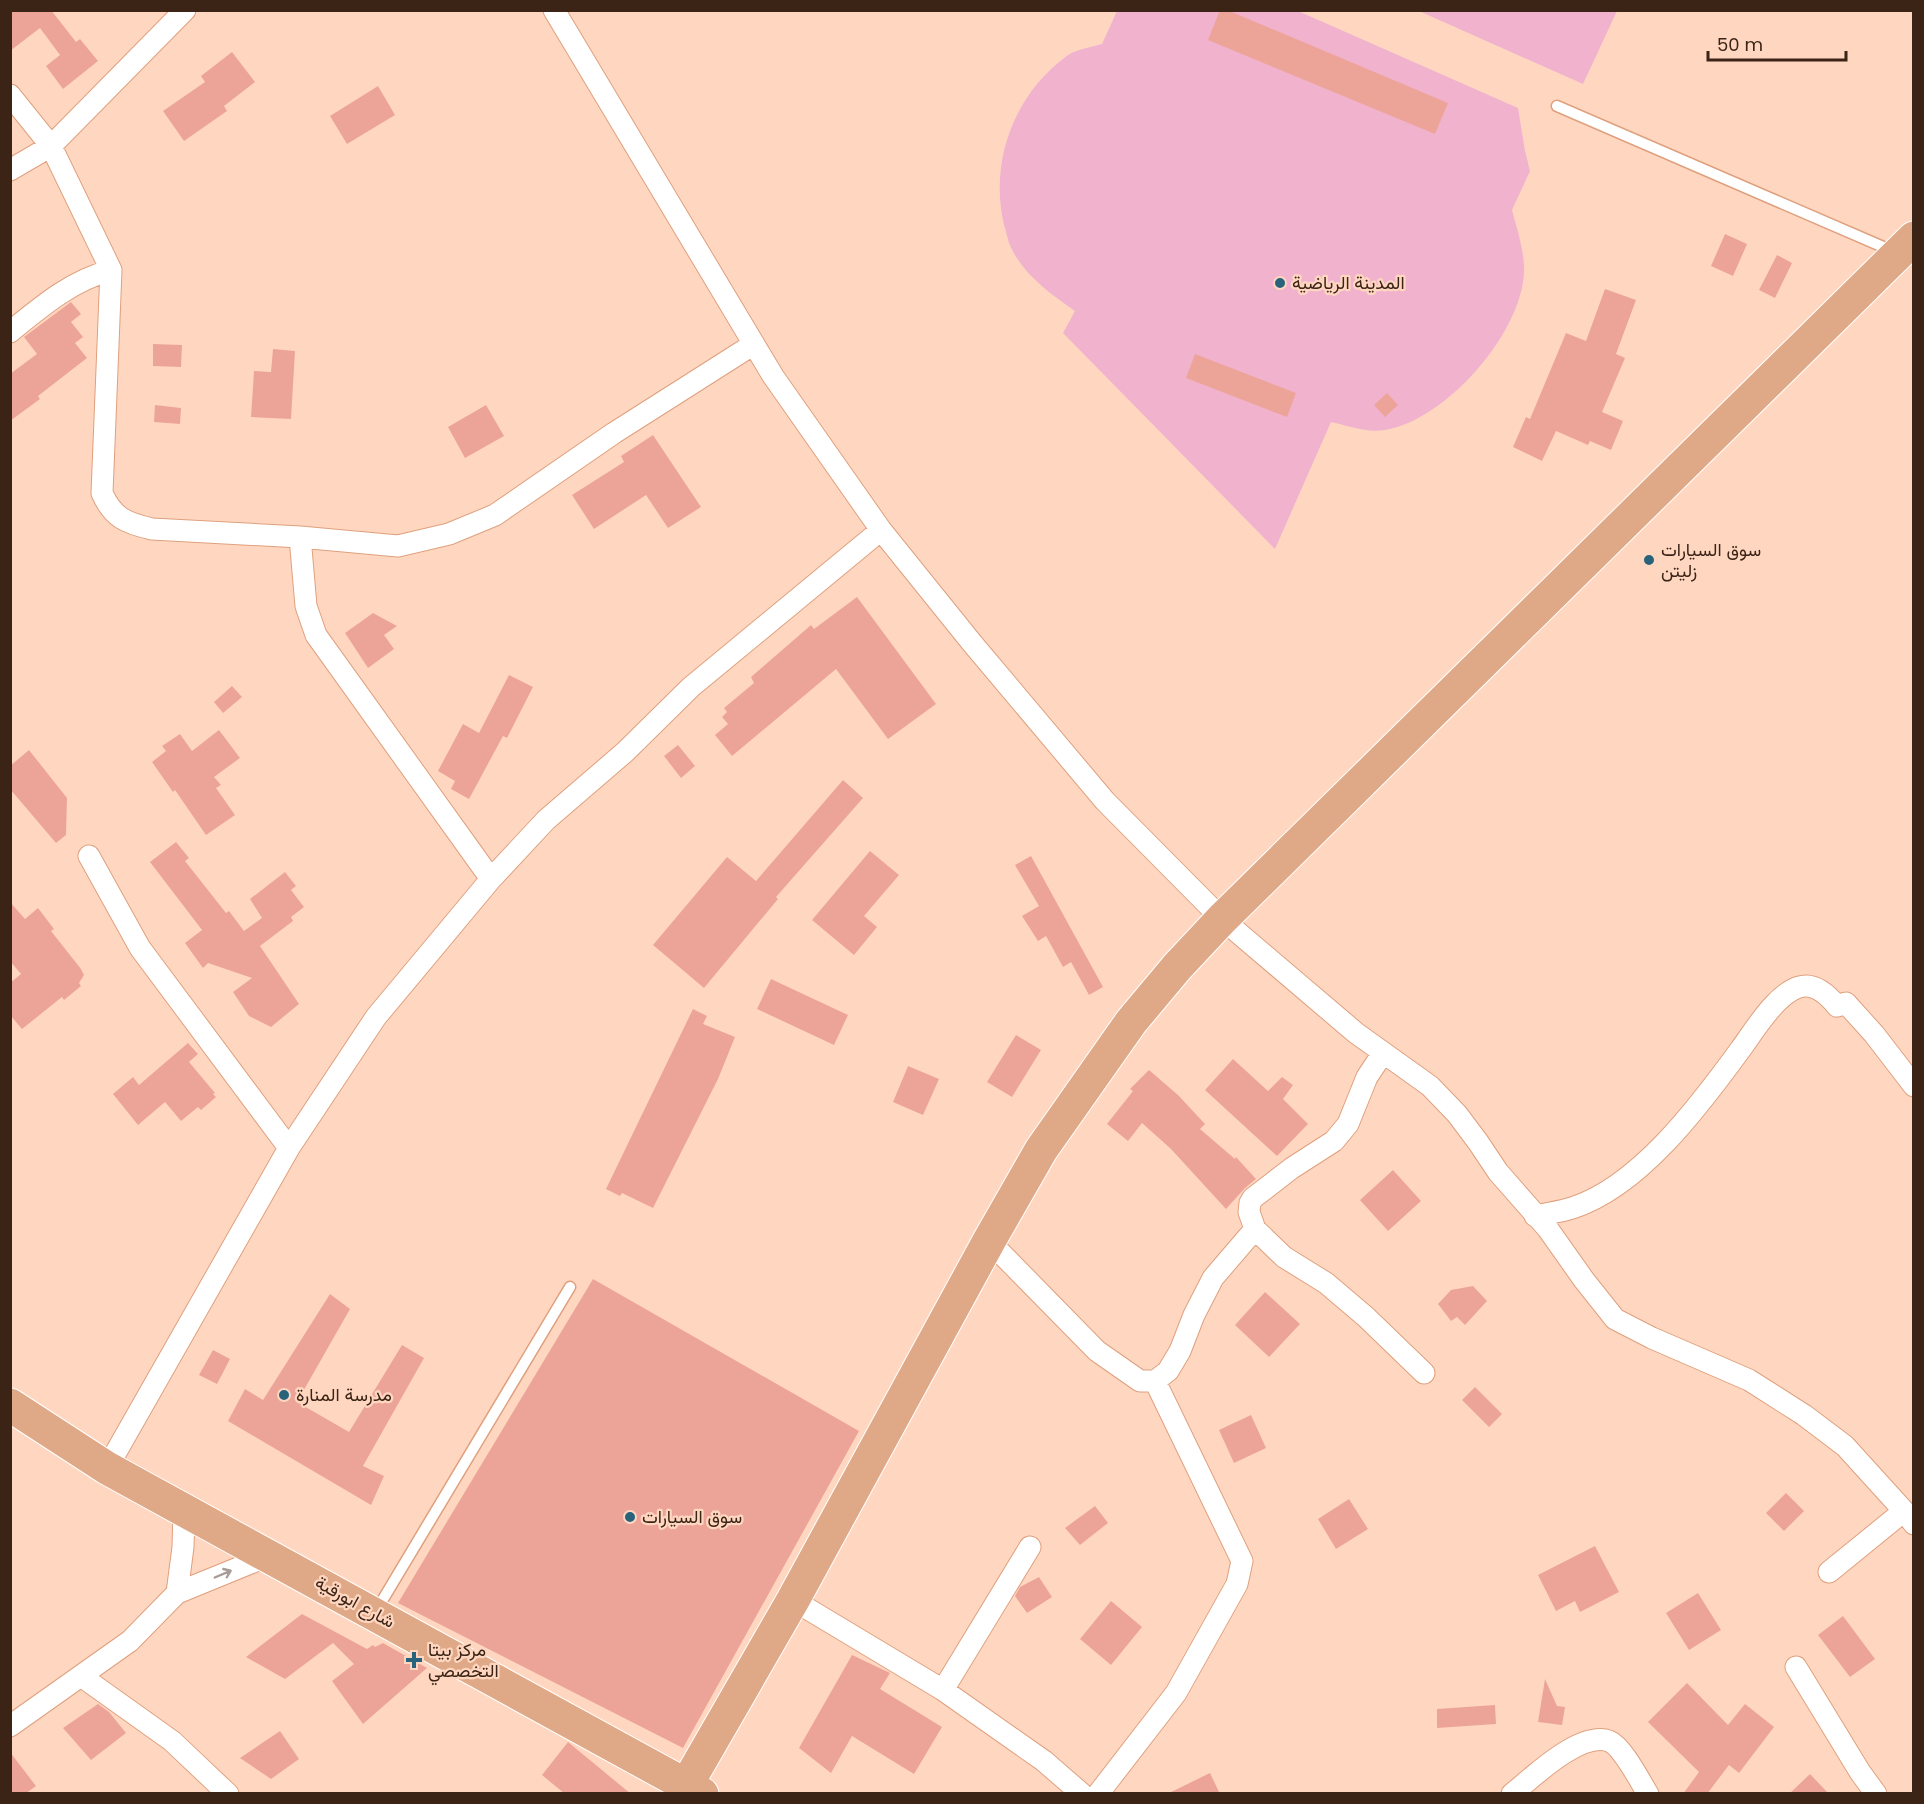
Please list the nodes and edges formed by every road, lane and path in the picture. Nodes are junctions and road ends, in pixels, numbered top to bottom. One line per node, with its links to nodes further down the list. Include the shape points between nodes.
1 (185, 10): 5 (street)
2 (554, 10): 10 (street)
3 (10, 95): 5 (street)
4 (1557, 106): 7 (lane)
5 (51, 146): 6 (street); 8 (street)
6 (10, 170)
7 (1906, 245): 15 (main road)
8 (111, 270): 9 (street, via 62,292); 12 (street, via 102,493 110,510 131,524 152,529)
9 (10, 332)
10 (754, 344): 11 (street); 12 (street, via 495,515 458,531 398,546)
11 (881, 530): 14 (street, via 691,687 625,752 546,820); 15 (street, via 1105,801)
12 (300, 537): 14 (street, via 306,606 316,635)
13 (89, 856): 18 (street, via 140,948)
14 (491, 879): 18 (street, via 376,1017)
15 (1222, 920): 16 (street); 21 (main road, via 1131,1022 1041,1150)
16 (1383, 1053): 19 (street, via 1430,1086 1457,1114 1498,1172); 20 (street, via 1367,1077 1348,1124 1334,1142 1292,1168 1250,1203)
17 (1914, 1086): 19 (street, via 1846,1003 1837,1006 1826,993 1801,986 1773,1006 1719,1079 1646,1161 1592,1199)
18 (289, 1148): 26 (street)
19 (1536, 1216): 28 (street, via 1615,1319 1749,1380 1804,1415 1845,1446)
20 (1255, 1229): 23 (street, via 1284,1257 1366,1317); 24 (street, via 1213,1278 1180,1351 1168,1371)
21 (989, 1241): 24 (street, via 1097,1351 1140,1381); 33 (main road)
22 (570, 1287): 34 (lane)
23 (1425, 1374)
24 (1155, 1381): 42 (street, via 1242,1561 1241,1570 1237,1584 1176,1693)
25 (10, 1405): 26 (main road, شارع ابورقية)
26 (107, 1468): 27 (main road, شارع ابورقية)
27 (184, 1511): 30 (main road, شارع ابورقية); 32 (street)
28 (1909, 1517): 31 (street)
29 (1030, 1547): 37 (street)
30 (270, 1555): 32 (street, one-way to 30); 34 (main road, شارع ابورقية)
31 (1829, 1572)
32 (177, 1593): 36 (street, via 130,1641)
33 (793, 1600): 37 (street); 39 (main road)
34 (375, 1613): 39 (main road, شارع ابورقية)
35 (1796, 1667): 45 (street)
36 (81, 1676): 38 (street); 40 (street, via 172,1742)
37 (943, 1690): 41 (street, via 1044,1761)
38 (10, 1726)
39 (695, 1789)
40 (228, 1794)
41 (1082, 1794)
42 (1098, 1794)
43 (1512, 1794): 44 (street, via 1568,1750 1592,1740 1609,1741 1618,1748)
44 (1648, 1794)
45 (1876, 1794)

